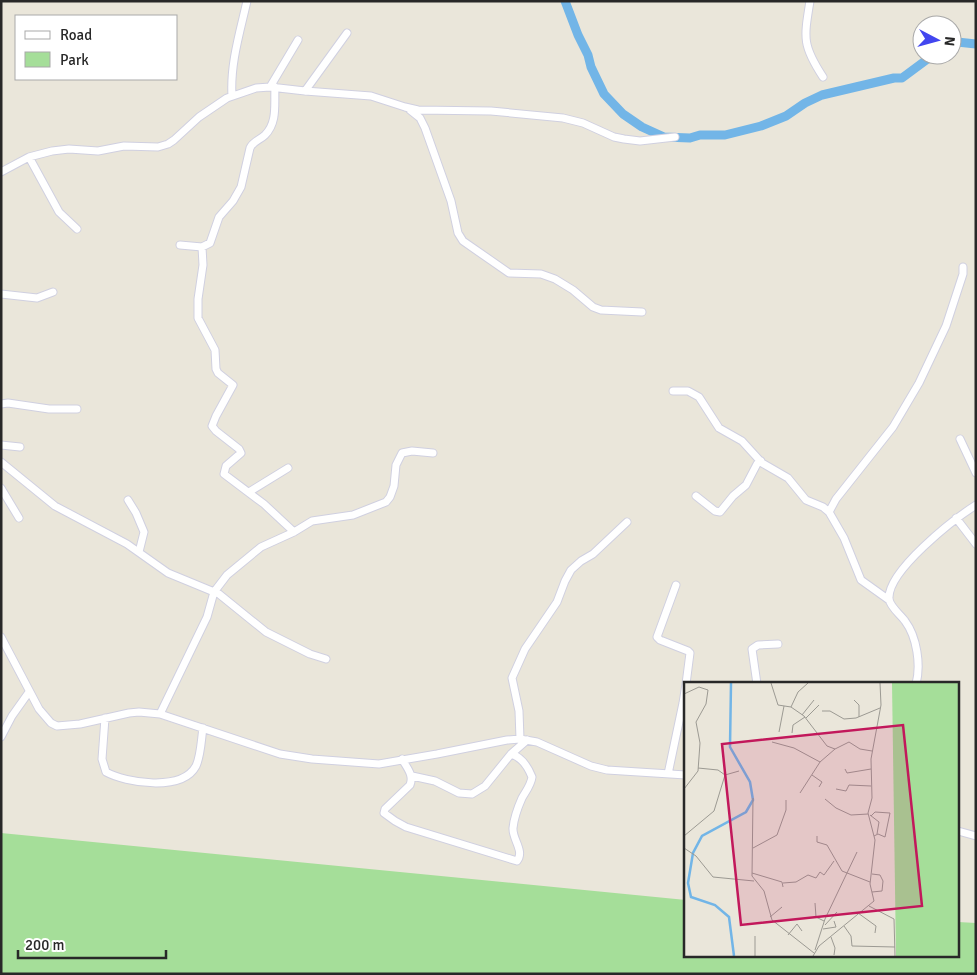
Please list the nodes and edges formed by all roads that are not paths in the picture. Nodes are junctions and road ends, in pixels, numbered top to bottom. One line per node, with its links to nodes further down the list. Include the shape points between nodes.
1 (247, 1): 8 (street, via 233,67)
2 (810, 1): 5 (street, via 806,48)
3 (347, 33): 7 (street)
4 (298, 40): 6 (street)
5 (823, 76)
6 (273, 87): 7 (street); 8 (street, via 256,88); 15 (street, via 274,116 269,131 252,144 238,195 219,217 210,243)
7 (305, 91): 9 (street, via 371,96)
8 (232, 96): 11 (street, via 207,111 168,144 98,151 60,150)
9 (405, 107): 10 (street, via 554,117 583,123 624,140); 19 (street, via 420,118 426,128 463,241 510,273 541,274 555,279 592,307)
10 (675, 137)
11 (29, 157): 12 (street); 13 (street, via 59,212)
12 (1, 172)
13 (77, 229)
14 (180, 245): 15 (street)
15 (202, 247): 32 (street, via 198,318 215,350 218,373 233,385 212,426 240,451 224,469 224,474)
16 (963, 267): 36 (street, via 946,326 919,383 893,428 836,498)
17 (53, 292): 18 (street, via 37,298)
18 (1, 294)
19 (642, 312)
20 (673, 391): 27 (street, via 688,391 699,397 719,428 742,441)
21 (1, 404): 22 (street)
22 (77, 409)
23 (960, 438): 30 (street)
24 (1, 445): 25 (street)
25 (20, 447)
26 (434, 453): 40 (street, via 412,450 402,453 396,464 390,497 381,505 343,517 318,519)
27 (761, 461): 33 (street, via 756,464 746,485 720,512); 36 (street, via 788,478 806,500)
28 (1, 462): 42 (street, via 55,506)
29 (288, 468): 32 (street)
30 (976, 474)
31 (1, 488): 37 (street)
32 (249, 492): 40 (street)
33 (696, 496)
34 (128, 500): 42 (street, via 144,531)
35 (976, 505): 38 (street)
36 (829, 512): 45 (street, via 862,580)
37 (19, 518)
38 (956, 518): 41 (street); 45 (street, via 910,562 896,582)
39 (627, 522): 58 (street, via 571,570 557,602 525,649 512,678)
40 (294, 532): 44 (street, via 250,554)
41 (976, 544)
42 (139, 552): 44 (street, via 168,573)
43 (676, 585): 49 (street, via 657,637 690,653)
44 (214, 592): 48 (street, via 266,632); 54 (street, via 207,617)
45 (889, 600): 51 (street, via 911,633 918,661)
46 (1, 637): 52 (street)
47 (778, 644): 50 (street, via 758,645 752,649)
48 (326, 659)
49 (686, 682)
50 (757, 682)
51 (916, 682)
52 (29, 692): 55 (street, via 44,716 58,726); 57 (street)
53 (684, 697): 61 (street)
54 (160, 714): 55 (street, via 139,712); 56 (street)
55 (105, 718): 56 (street, via 102,759 106,772 112,776 156,783 175,780 193,770)
56 (203, 728): 60 (street, via 280,754 379,764)
57 (1, 737)
58 (524, 739): 59 (street); 60 (street); 61 (street, via 607,770)
59 (512, 754): 63 (street, via 485,786 472,794 459,793 435,781); 63 (street, via 523,760 532,777 514,824 514,837 520,851 517,860 406,826 388,817 385,809 410,785)
60 (402, 759): 63 (street)
61 (668, 774): 62 (street)
62 (684, 775)
63 (412, 776)
64 (960, 832): 65 (street)
65 (976, 836)

